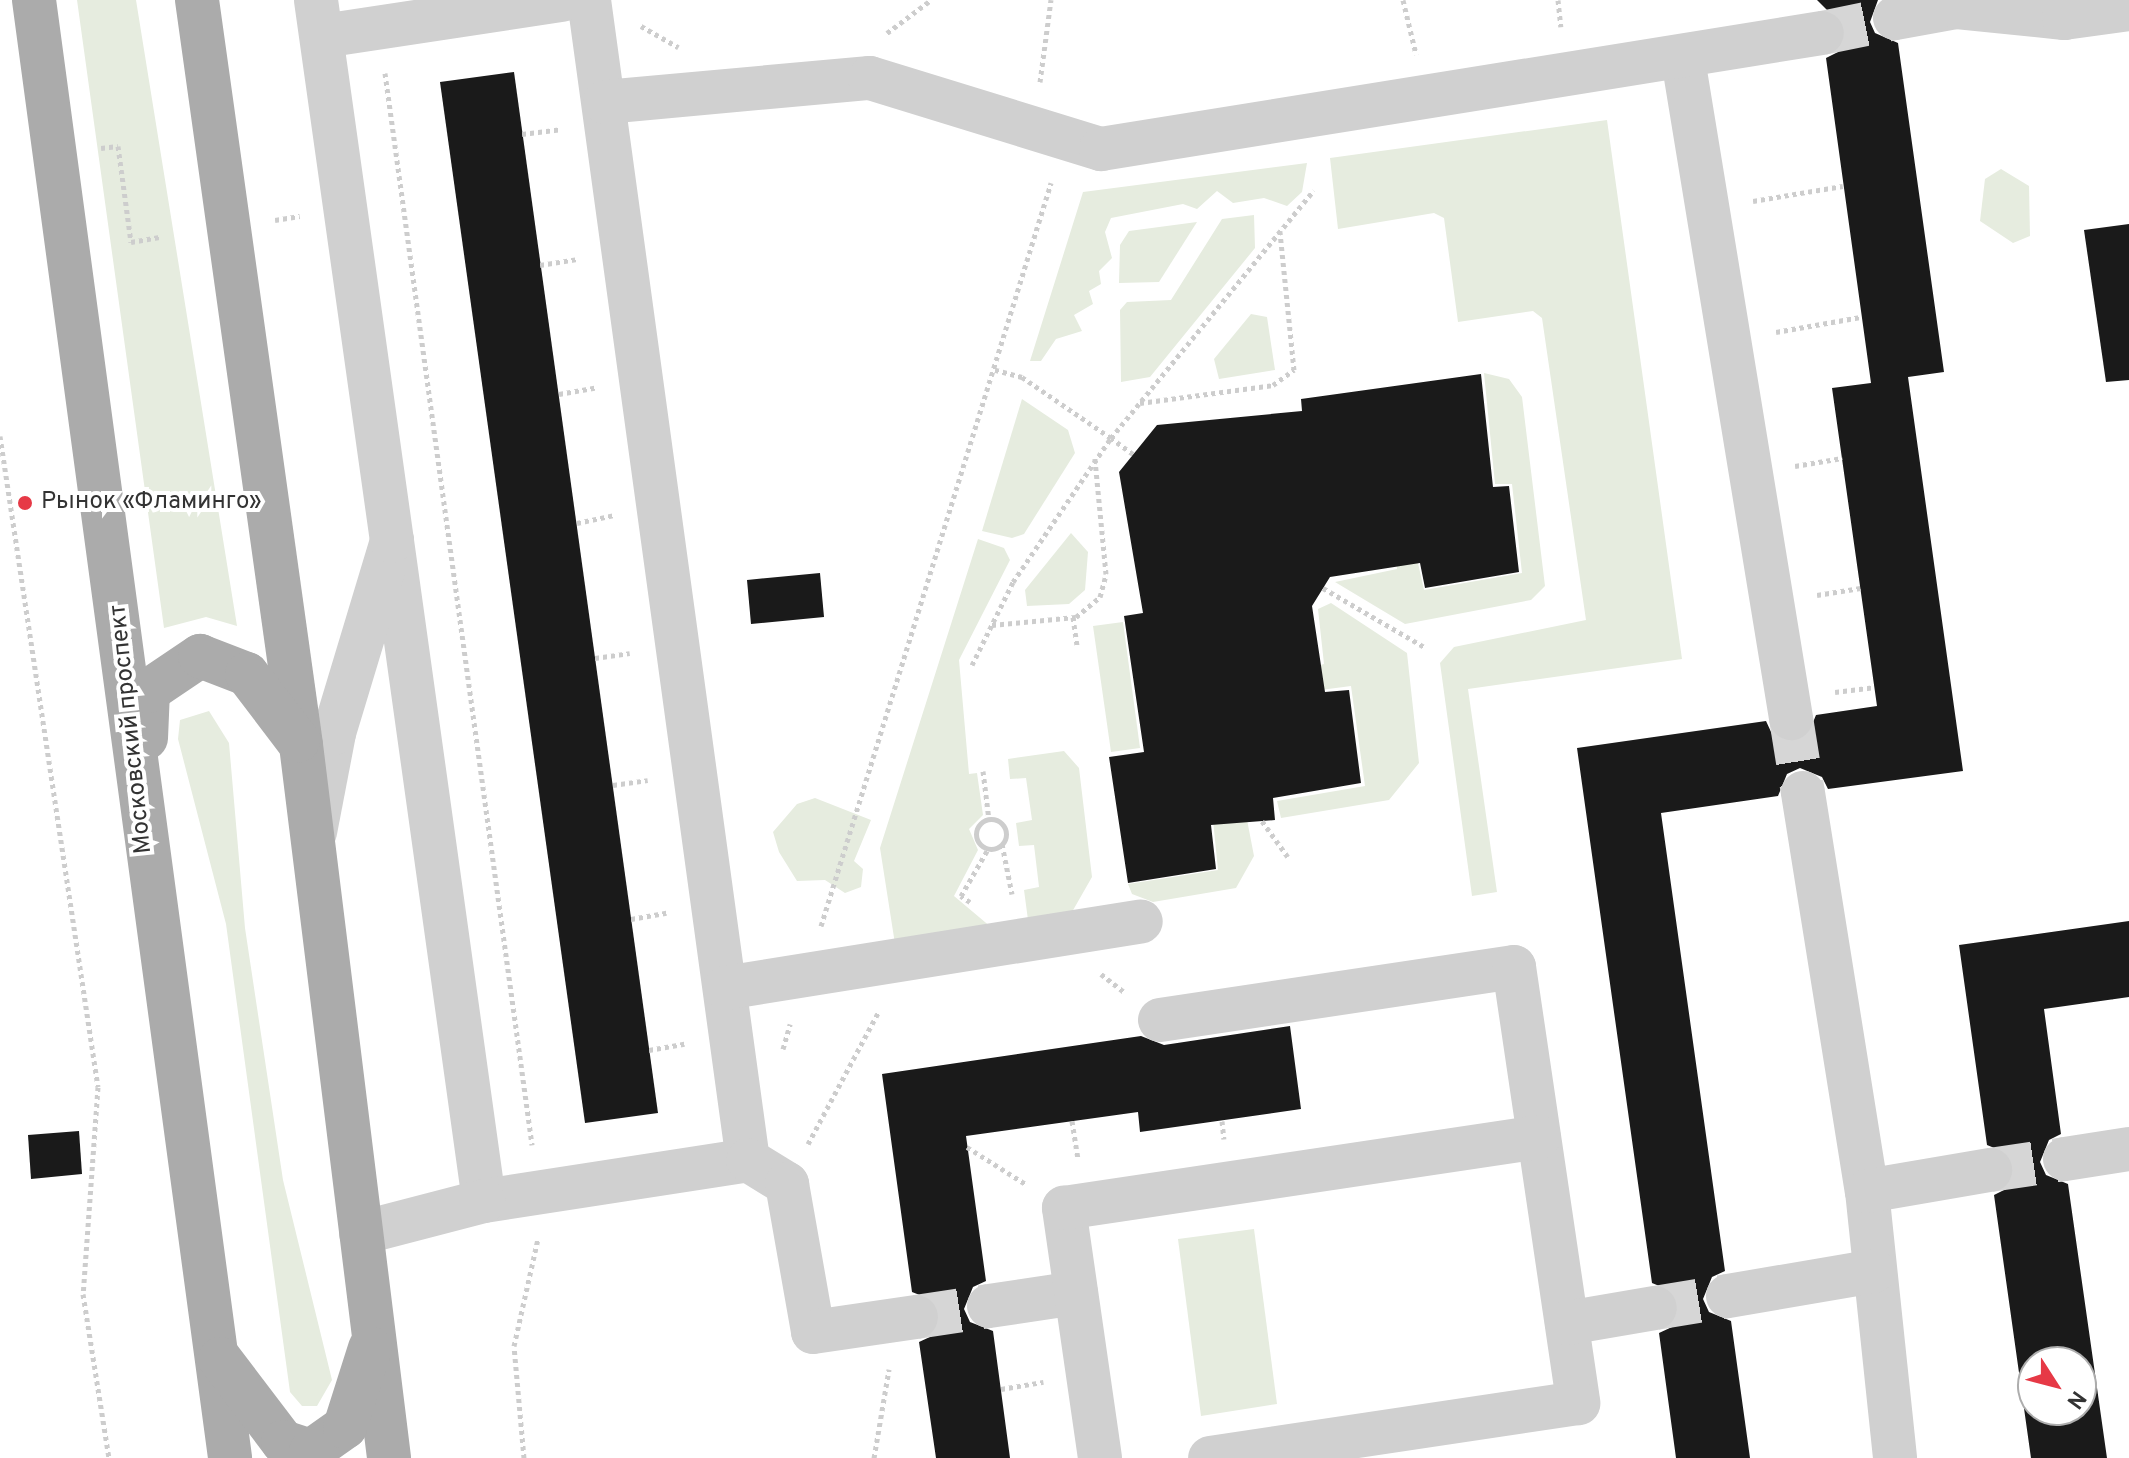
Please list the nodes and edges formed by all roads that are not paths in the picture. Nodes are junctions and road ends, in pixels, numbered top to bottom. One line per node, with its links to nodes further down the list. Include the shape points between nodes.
1 (34, 0): 15 (main road, Московский проспект, via 104,484)
2 (197, 0): 13 (main road)
3 (562, 0): 6 (street, via 379,27)
4 (589, 0): 10 (street)
5 (2129, 9): 7 (street, via 2064,18 1957,7)
6 (319, 18): 11 (street)
7 (1895, 18)
8 (1822, 33): 9 (street)
9 (1683, 59): 10 (street, via 1101,149 870,78); 12 (street)
10 (605, 102): 18 (street)
11 (392, 541): 16 (street, via 334,733); 26 (street)
12 (1791, 718)
13 (301, 745): 15 (main road, via 247,674 200,656 148,691); 16 (main road)
14 (1803, 793): 25 (street)
15 (141, 816): 36 (main road, Московский проспект)
16 (311, 854): 27 (main road)
17 (1141, 921): 18 (street)
18 (725, 988): 23 (street)
19 (1160, 1020): 20 (street, via 1514,967)
20 (1539, 1137): 29 (street, via 1064,1208); 34 (street)
21 (2129, 1149): 22 (street)
22 (2065, 1159)
23 (748, 1160): 26 (street); 33 (street, via 787,1184 813,1332)
24 (1990, 1170): 25 (street)
25 (1867, 1191): 28 (street)
26 (484, 1201): 27 (street)
27 (361, 1233): 35 (main road)
28 (1874, 1271): 30 (street); 41 (street)
29 (1076, 1293): 31 (street); 39 (street)
30 (1728, 1296)
31 (989, 1306)
32 (1655, 1308): 34 (street)
33 (906, 1318)
34 (1567, 1323): 40 (street, via 1578,1403)
35 (374, 1336): 36 (main road, via 345,1427 311,1451 283,1442); 38 (main road)
36 (219, 1357): 37 (main road, Московский проспект)
37 (230, 1458)
38 (389, 1458)
39 (1100, 1458)
40 (1210, 1458)
41 (1895, 1458)

